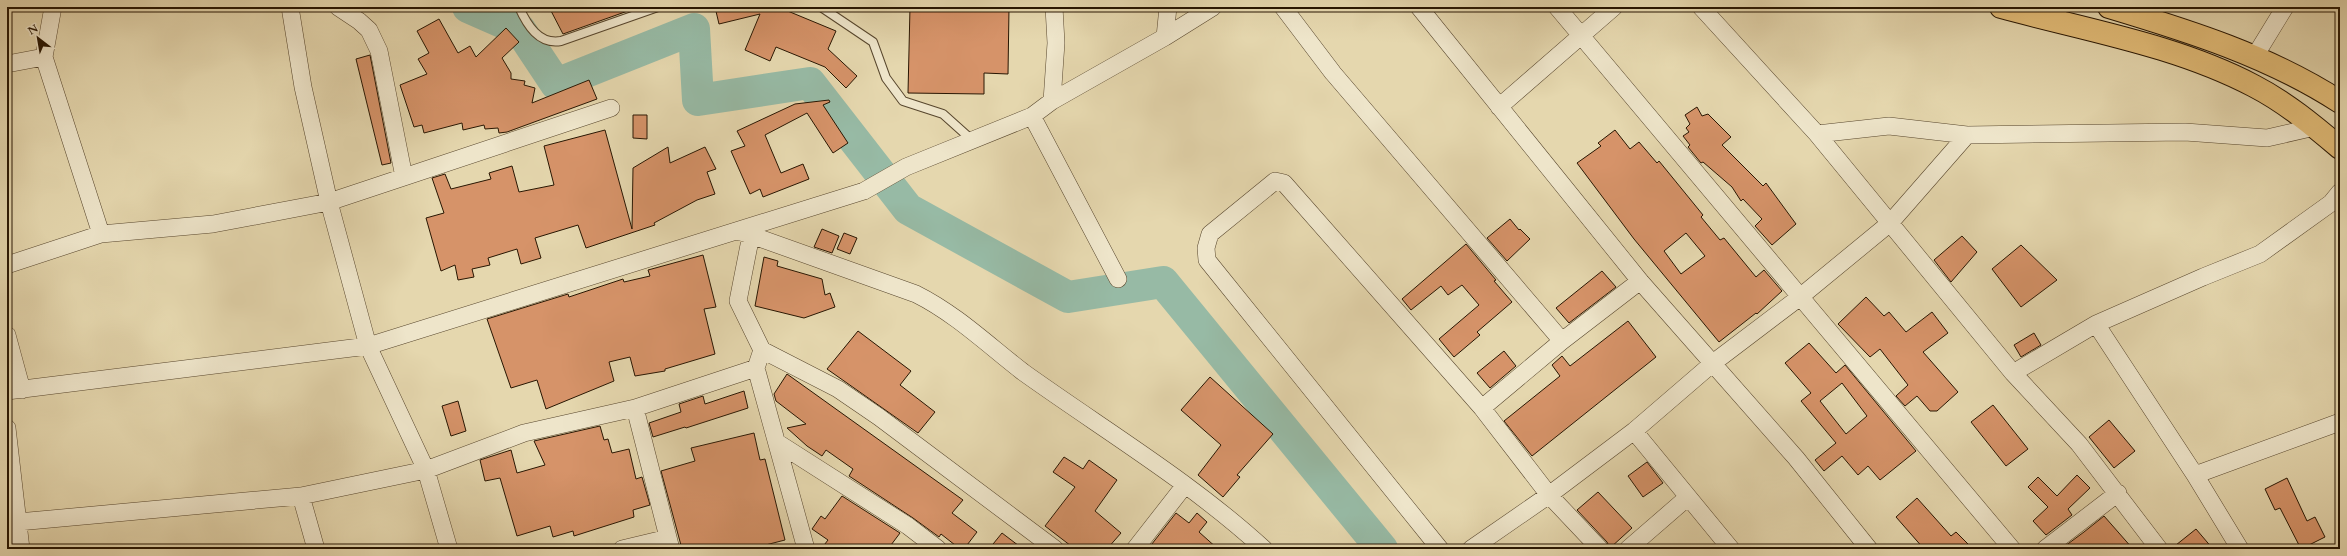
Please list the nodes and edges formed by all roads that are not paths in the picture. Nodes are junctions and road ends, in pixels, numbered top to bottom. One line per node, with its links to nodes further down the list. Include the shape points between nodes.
1 (53, 7): 21 (street)
2 (290, 7): 35 (street, via 303,87)
3 (338, 7): 33 (street, via 369,30 379,51)
4 (519, 7): 5 (lane, via 525,20 539,37 551,43)
5 (658, 7)
6 (821, 7): 31 (lane, via 873,42 886,78 903,101 943,114)
7 (1054, 7): 23 (street, via 1056,43)
8 (1168, 7): 19 (street)
9 (1213, 7): 19 (street)
10 (1283, 7): 45 (street, via 1333,74)
11 (1419, 7): 25 (street)
12 (1557, 7): 18 (street)
13 (1614, 7): 18 (street)
14 (1701, 7): 29 (street)
15 (2001, 7): 28 (main road, via 2091,29 2220,71 2254,86)
16 (2109, 7): 20 (main road, via 2158,21)
17 (2285, 7): 20 (street)
18 (1580, 36): 25 (street); 42 (street)
19 (1165, 37): 23 (street)
20 (2255, 56): 24 (main road, via 2312,83)
21 (44, 57): 22 (street); 38 (street)
22 (7, 64)
23 (1052, 101): 27 (street)
24 (2340, 102)
25 (1499, 107): 41 (street)
26 (611, 108): 33 (street)
27 (1032, 116): 31 (street); 40 (street)
28 (2315, 127): 30 (street, via 2267,138 2185,132); 32 (main road)
29 (1817, 134): 30 (street, via 1890,126); 36 (street)
30 (1967, 135): 36 (street)
31 (972, 140): 37 (street, via 906,167 864,191)
32 (2340, 148)
33 (404, 177): 35 (street)
34 (2340, 192): 43 (street, via 2331,203 2260,254 2203,276)
35 (329, 202): 38 (street, via 213,224); 46 (street)
36 (1890, 223): 42 (street); 50 (street)
37 (744, 233): 46 (street); 47 (street, via 738,301); 60 (street, via 916,294 939,305 1023,371)
38 (101, 234): 39 (street)
39 (7, 265)
40 (1118, 279)
41 (1640, 280): 45 (street); 48 (street)
42 (1800, 297): 48 (street); 82 (street)
43 (2096, 324): 50 (street); 59 (street)
44 (7, 335): 51 (street)
45 (1562, 341): 53 (street)
46 (368, 346): 51 (street); 58 (street)
47 (762, 350): 49 (street); 73 (street, via 838,389)
48 (1712, 363): 56 (street); 81 (street, via 1796,458)
49 (756, 368): 52 (street); 57 (street)
50 (2013, 373): 61 (street, via 2079,444)
51 (14, 390)
52 (636, 408): 58 (street, via 524,433); 66 (street)
53 (1482, 408): 62 (street); 76 (street, via 1284,182 1275,181 1267,186 1210,234 1206,248 1207,260)
54 (2340, 422): 59 (street)
55 (7, 428): 65 (street)
56 (1634, 431): 62 (street); 64 (street)
57 (778, 443): 71 (street); 72 (street, via 908,526)
58 (426, 470): 63 (street); 69 (street)
59 (2195, 475): 85 (street)
60 (1185, 485): 74 (street); 75 (street, via 1231,519)
61 (2118, 493): 83 (street); 84 (street)
62 (1549, 495): 77 (street); 78 (street)
63 (301, 496): 65 (street); 68 (street)
64 (1688, 497): 79 (street); 80 (street)
65 (13, 523): 67 (street)
66 (670, 543): 70 (street)
67 (21, 549)
68 (316, 549)
69 (449, 549)
70 (622, 549)
71 (806, 549)
72 (938, 549)
73 (1055, 549)
74 (1135, 549)
75 (1264, 549)
76 (1440, 549)
77 (1471, 549)
78 (1600, 549)
79 (1628, 549)
80 (1731, 549)
81 (1869, 549)
82 (2012, 549)
83 (2045, 549)
84 (2159, 549)
85 (2240, 549)

